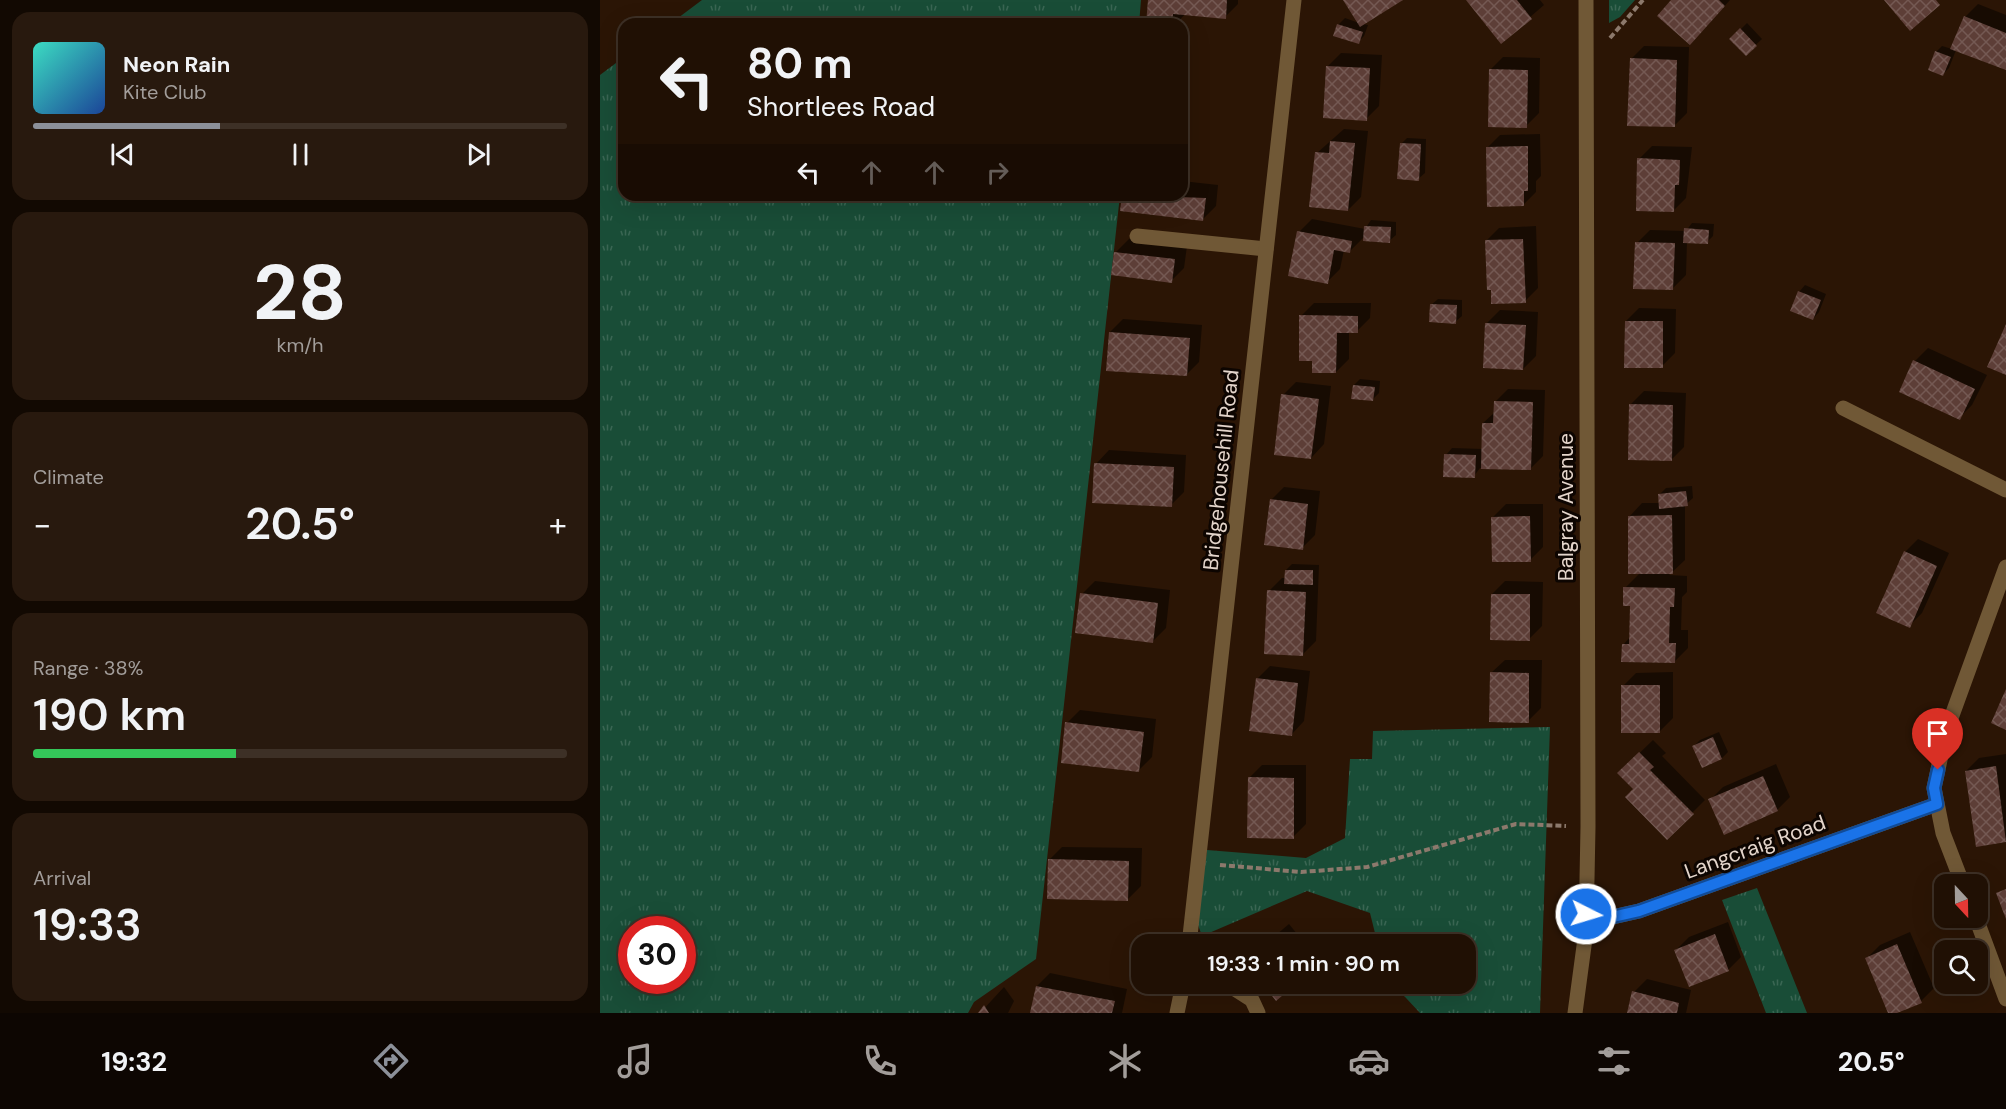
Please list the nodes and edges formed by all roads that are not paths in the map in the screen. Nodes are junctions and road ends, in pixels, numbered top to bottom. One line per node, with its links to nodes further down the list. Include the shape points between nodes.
1 (1294, 0): 4 (street, Bridgehousehill Road)
2 (1586, 0): 10 (street, Balgray Avenue)
3 (1137, 236): 4 (street)
4 (1266, 249): 12 (street, Bridgehousehill Road)
5 (1843, 408): 6 (street)
6 (2006, 490)
7 (2006, 567): 8 (street, via 1946,732 1934,788)
8 (1937, 804): 9 (street); 10 (street, Langcraig Road, via 1639,911 1608,918)
9 (1959, 874)
10 (1586, 914): 18 (street, Balgray Avenue)
11 (1980, 928): 15 (street)
12 (1190, 934)
13 (1181, 994): 16 (street)
14 (1243, 994): 17 (street, via 1252,1000)
15 (2006, 999)
16 (1177, 1013)
17 (1258, 1013)
18 (1575, 1013)

